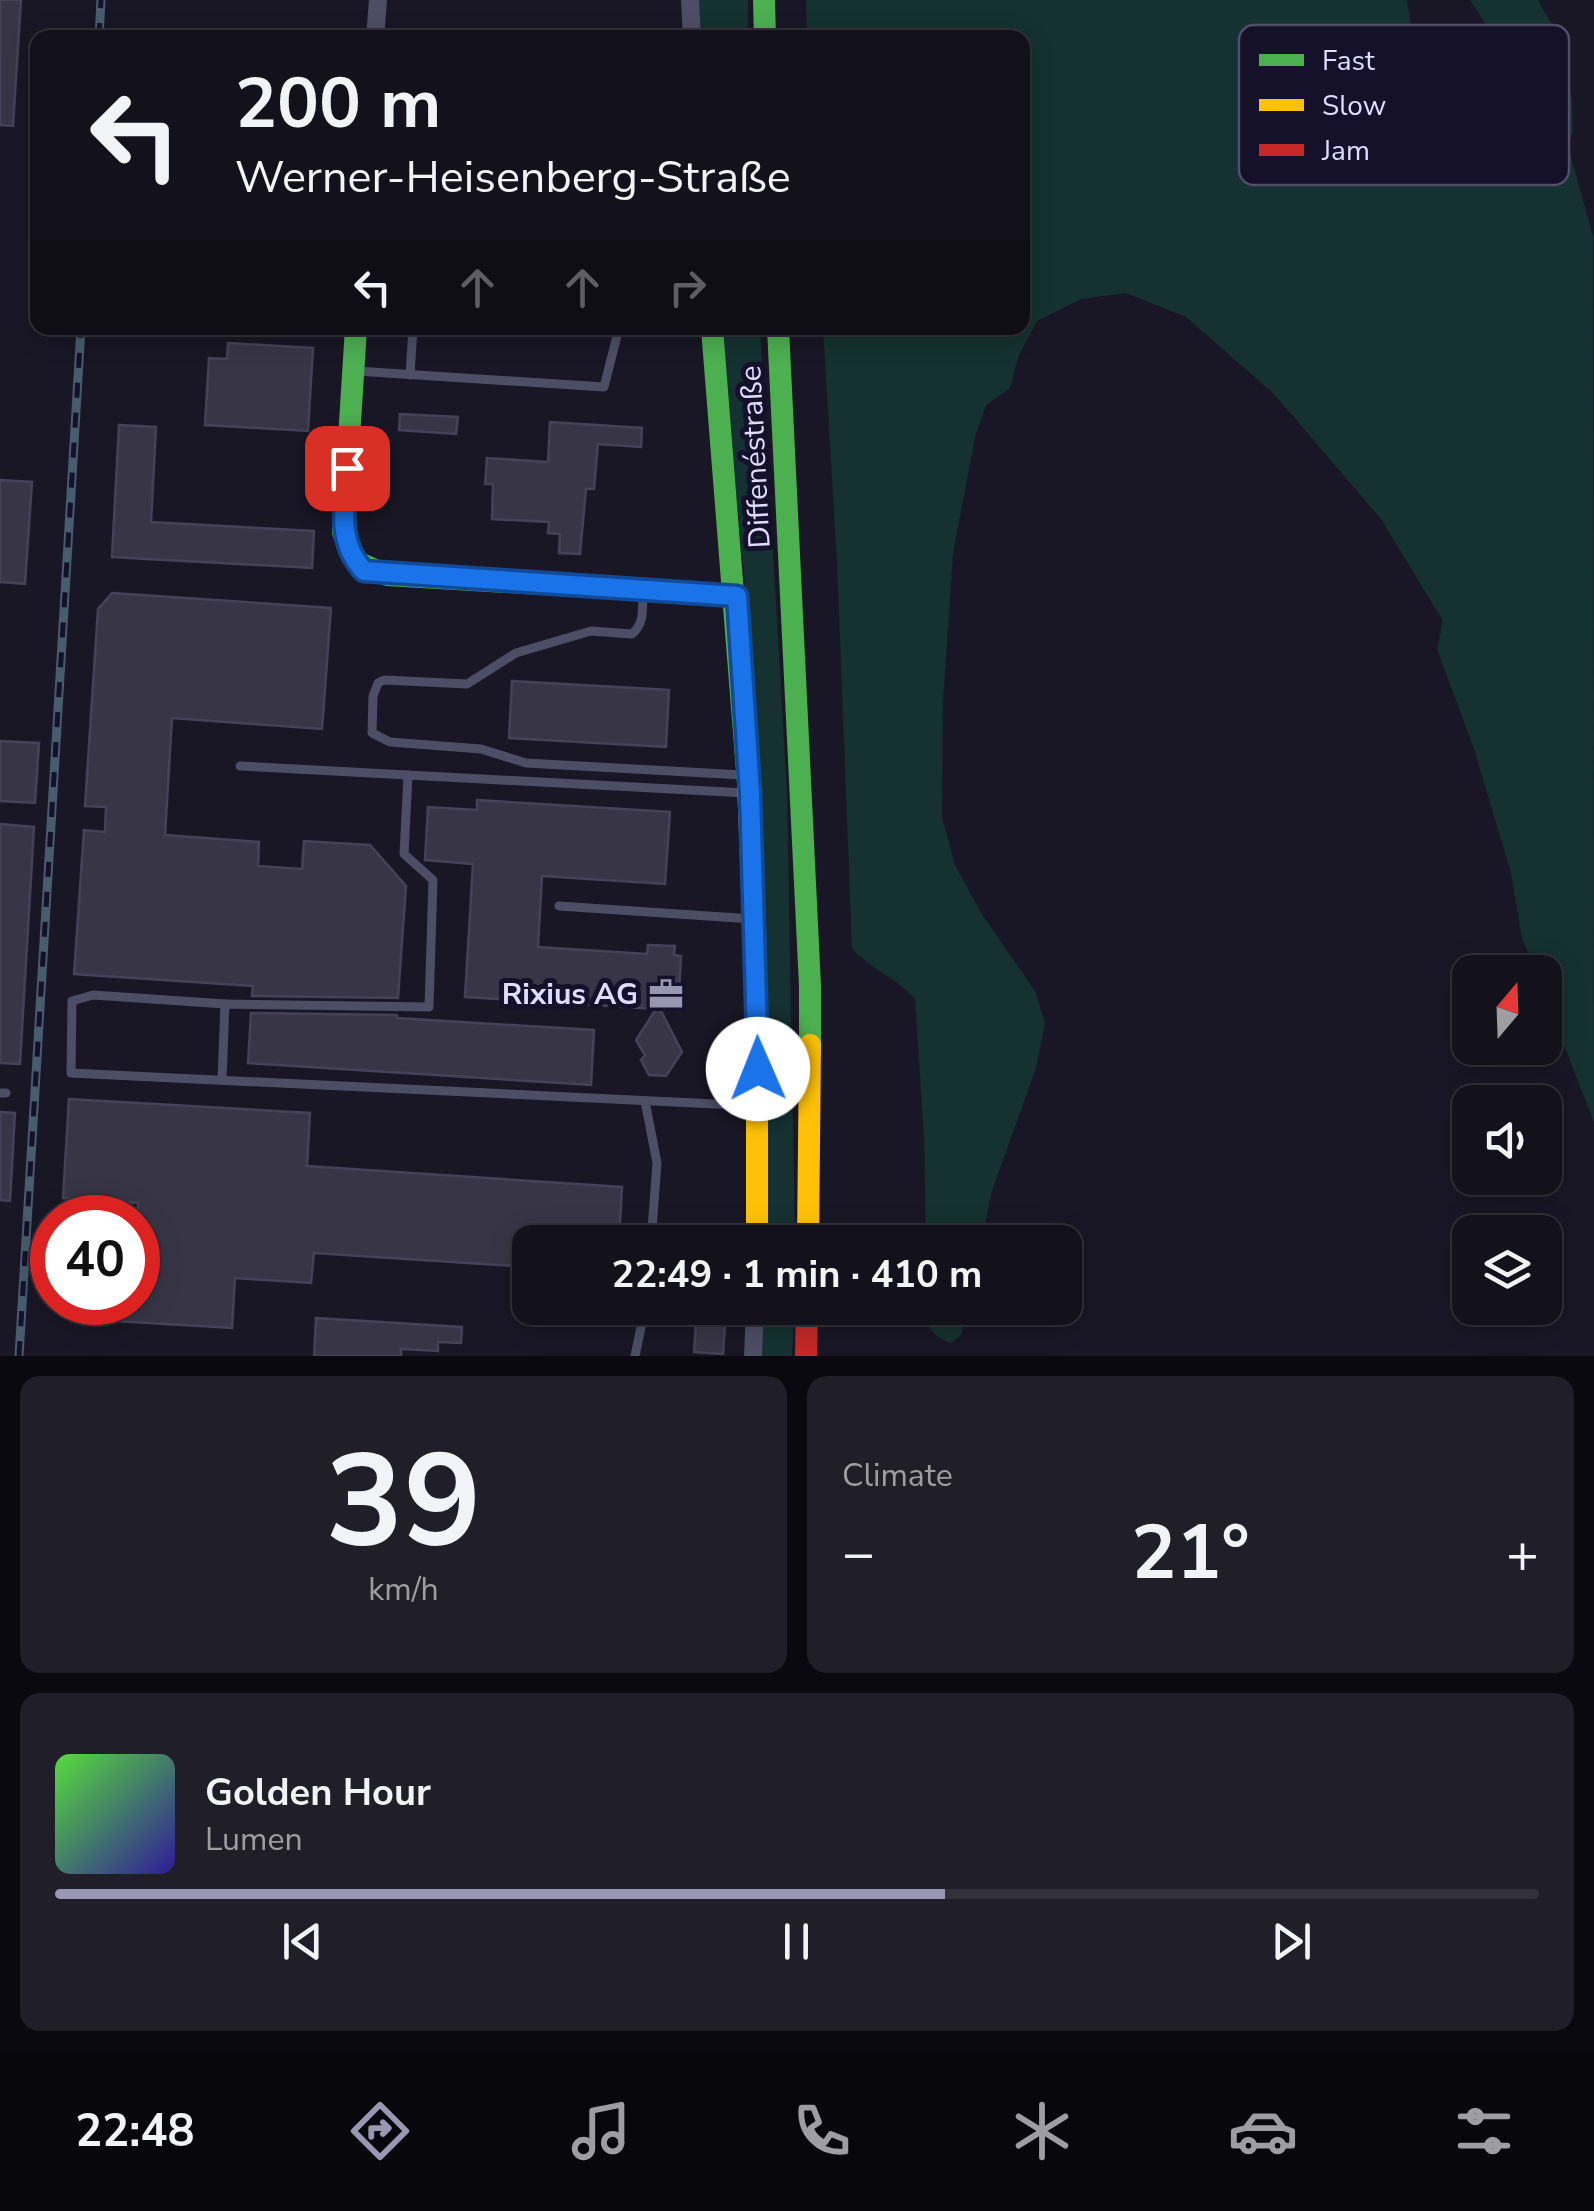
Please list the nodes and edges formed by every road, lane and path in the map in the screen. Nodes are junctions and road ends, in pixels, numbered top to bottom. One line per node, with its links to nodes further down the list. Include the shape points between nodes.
1 (378, 0): 4 (street)
2 (690, 0): 5 (street)
3 (764, 0): 6 (street)
4 (376, 30)
5 (692, 30)
6 (765, 30)
7 (356, 335): 12 (street)
8 (413, 335): 13 (lane)
9 (617, 335): 13 (lane, via 604,387)
10 (713, 335): 15 (street)
11 (778, 335): 27 (street, Diffenéstraße, via 810,986)
12 (354, 371): 13 (lane); 14 (street, via 343,532 350,556 364,571)
13 (410, 375)
14 (643, 590): 15 (street); 18 (lane, via 642,620 632,634 591,631 554,642 516,654 467,684 384,680 375,688 372,733 390,742 481,749 526,763)
15 (737, 596): 18 (street)
16 (240, 766): 17 (lane)
17 (408, 775): 18 (lane); 21 (lane, via 404,854 433,880 429,1007)
18 (749, 784): 20 (street)
19 (559, 906): 20 (lane)
20 (755, 920): 24 (street)
21 (225, 1004): 22 (lane); 22 (lane, via 93,995 72,1001 71,1073)
22 (222, 1080): 23 (lane)
23 (645, 1100): 24 (lane); 25 (lane, via 657,1163)
24 (759, 1106): 26 (street)
25 (652, 1225)
26 (757, 1225)
27 (808, 1225)
28 (641, 1325): 31 (lane)
29 (754, 1325): 32 (street)
30 (807, 1325): 33 (street)
31 (635, 1356)
32 (753, 1356)
33 (806, 1356)

